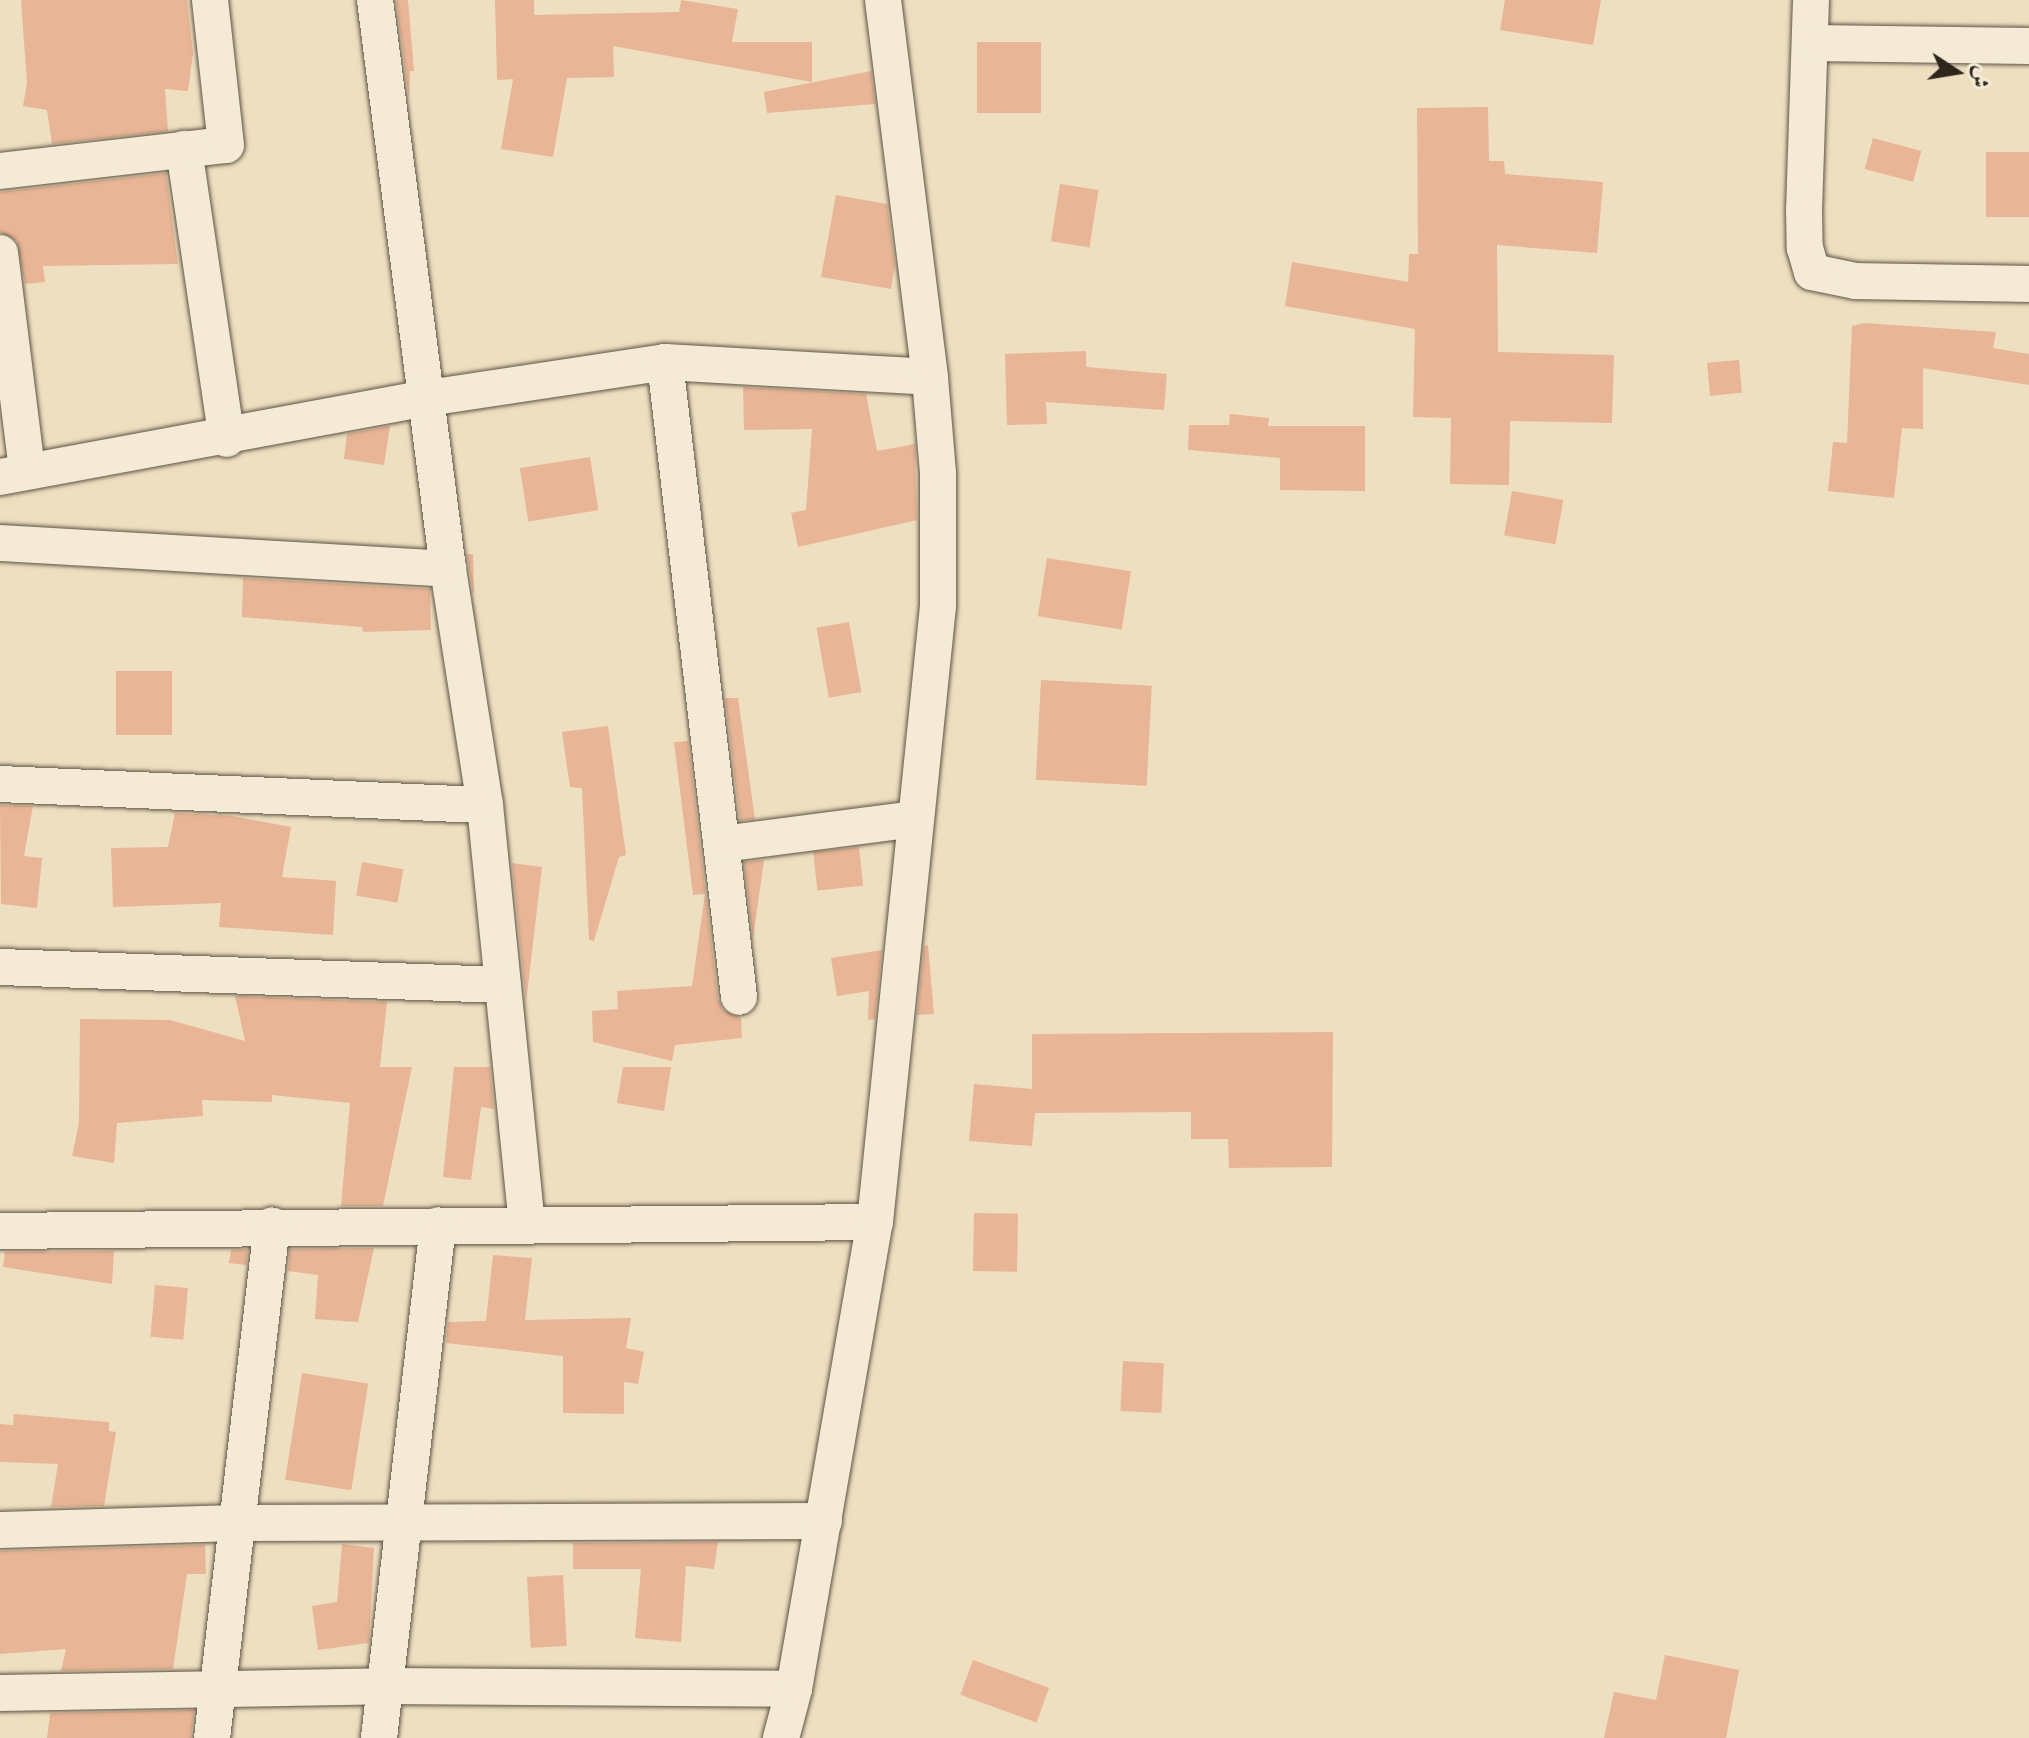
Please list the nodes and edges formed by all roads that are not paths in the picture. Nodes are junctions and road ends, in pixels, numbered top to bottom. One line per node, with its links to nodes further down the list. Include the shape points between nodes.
1 (210, 0): 7 (street, via 226,145)
2 (375, 0): 13 (street)
3 (883, 0): 12 (street)
4 (1811, 0): 5 (street)
5 (1812, 43): 6 (street); 10 (street, via 1804,209 1812,272 1856,281)
6 (2029, 46)
7 (184, 149): 8 (street); 14 (street)
8 (0, 171)
9 (0, 253): 15 (street)
10 (2029, 284)
11 (665, 362): 12 (street); 13 (street); 21 (street)
12 (930, 377): 20 (street, via 938,473 938,606)
13 (428, 398): 14 (street); 17 (street)
14 (227, 439): 15 (street)
15 (13, 474)
16 (0, 543): 17 (street)
17 (448, 569): 19 (street)
18 (0, 784): 19 (street)
19 (485, 805): 23 (street)
20 (915, 819): 21 (street); 25 (street)
21 (722, 844): 24 (street)
22 (0, 967): 23 (street)
23 (503, 985): 28 (street)
24 (739, 997)
25 (875, 1222): 28 (street); 31 (street)
26 (272, 1225): 27 (street); 29 (street); 32 (street)
27 (438, 1225): 28 (street); 30 (street)
28 (527, 1225)
29 (0, 1231)
30 (400, 1521): 31 (street); 32 (street); 34 (street)
31 (824, 1521): 36 (street)
32 (236, 1523): 33 (street); 35 (street)
33 (0, 1530)
34 (385, 1686): 35 (street); 36 (street); 39 (street)
35 (218, 1689): 37 (street); 38 (street)
36 (794, 1689): 40 (street)
37 (0, 1693)
38 (212, 1738)
39 (379, 1738)
40 (781, 1738)

